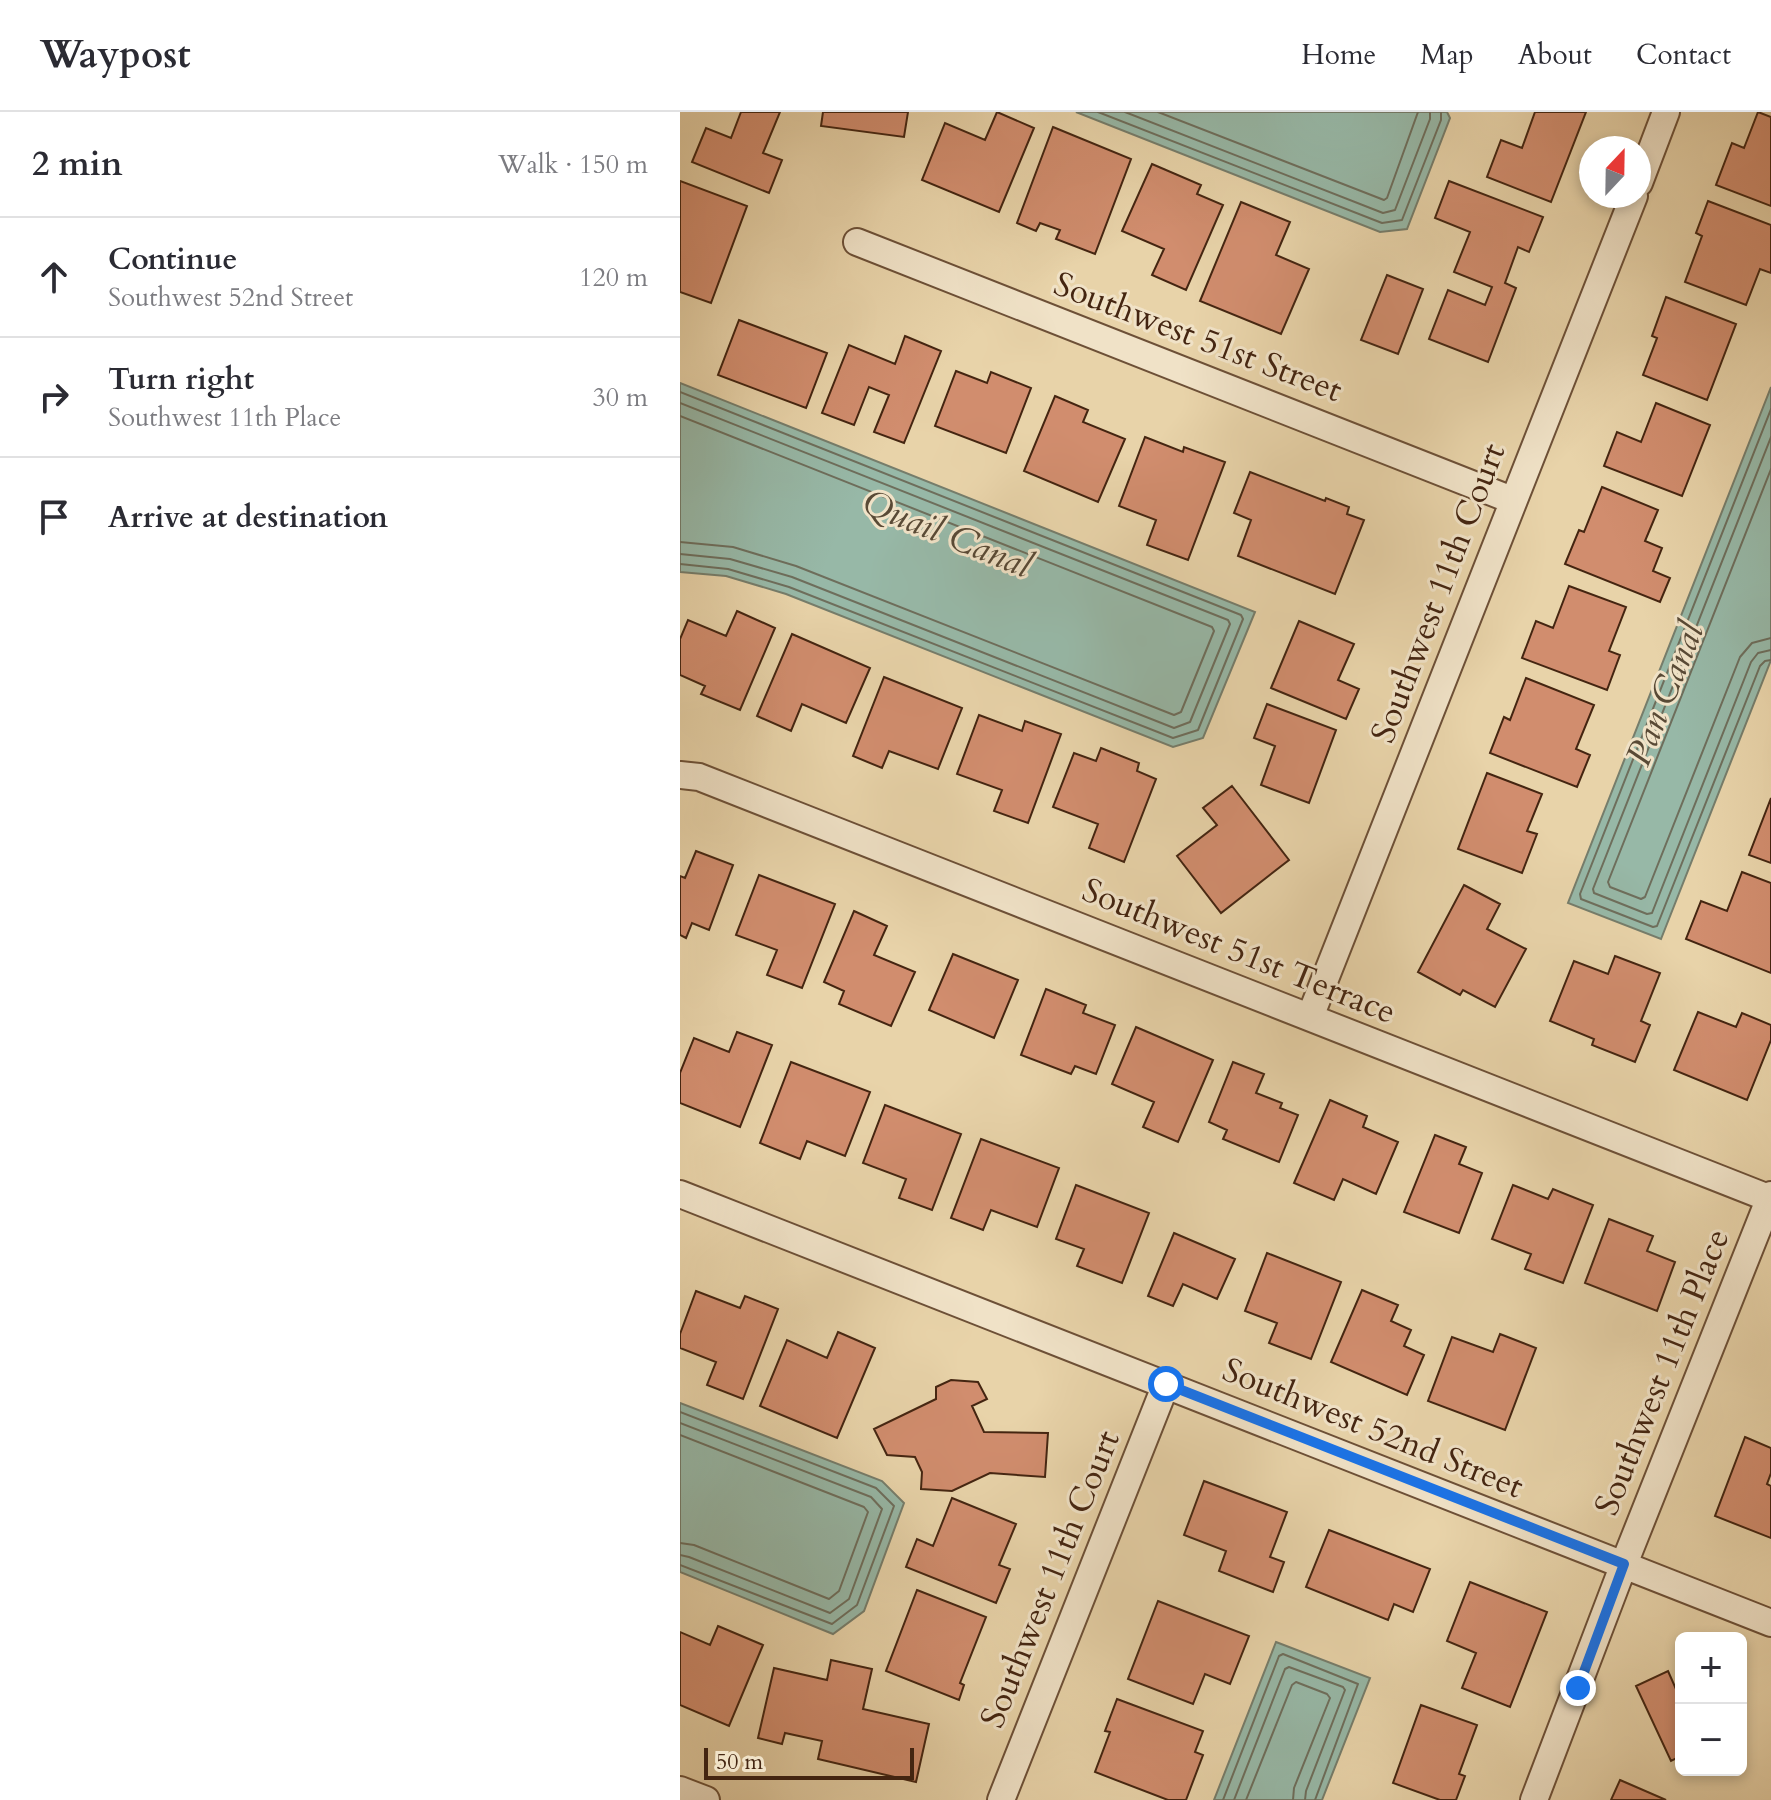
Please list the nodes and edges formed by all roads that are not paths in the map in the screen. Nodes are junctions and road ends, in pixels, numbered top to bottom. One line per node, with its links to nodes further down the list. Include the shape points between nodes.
1 (1666, 112): 2 (street)
2 (1651, 151)
3 (1629, 208): 5 (street, Southwest 11th Court)
4 (857, 242): 5 (street, Southwest 51st Street)
5 (1512, 500): 7 (street, Southwest 11th Court)
6 (680, 775): 7 (street, Southwest 51st Terrace, via 699,777)
7 (1310, 1017): 9 (street, Southwest 51st Terrace)
8 (680, 1194): 10 (street, Southwest 52nd Street)
9 (1770, 1198): 11 (street, Southwest 11th Place)
10 (1166, 1384): 11 (street, Southwest 52nd Street); 15 (street, Southwest 11th Court)
11 (1624, 1564): 12 (street, Southwest 52nd Street); 16 (street, Southwest 11th Place)
12 (1771, 1623)
13 (680, 1790): 14 (street)
14 (706, 1800)
15 (1001, 1800)
16 (1534, 1800)

